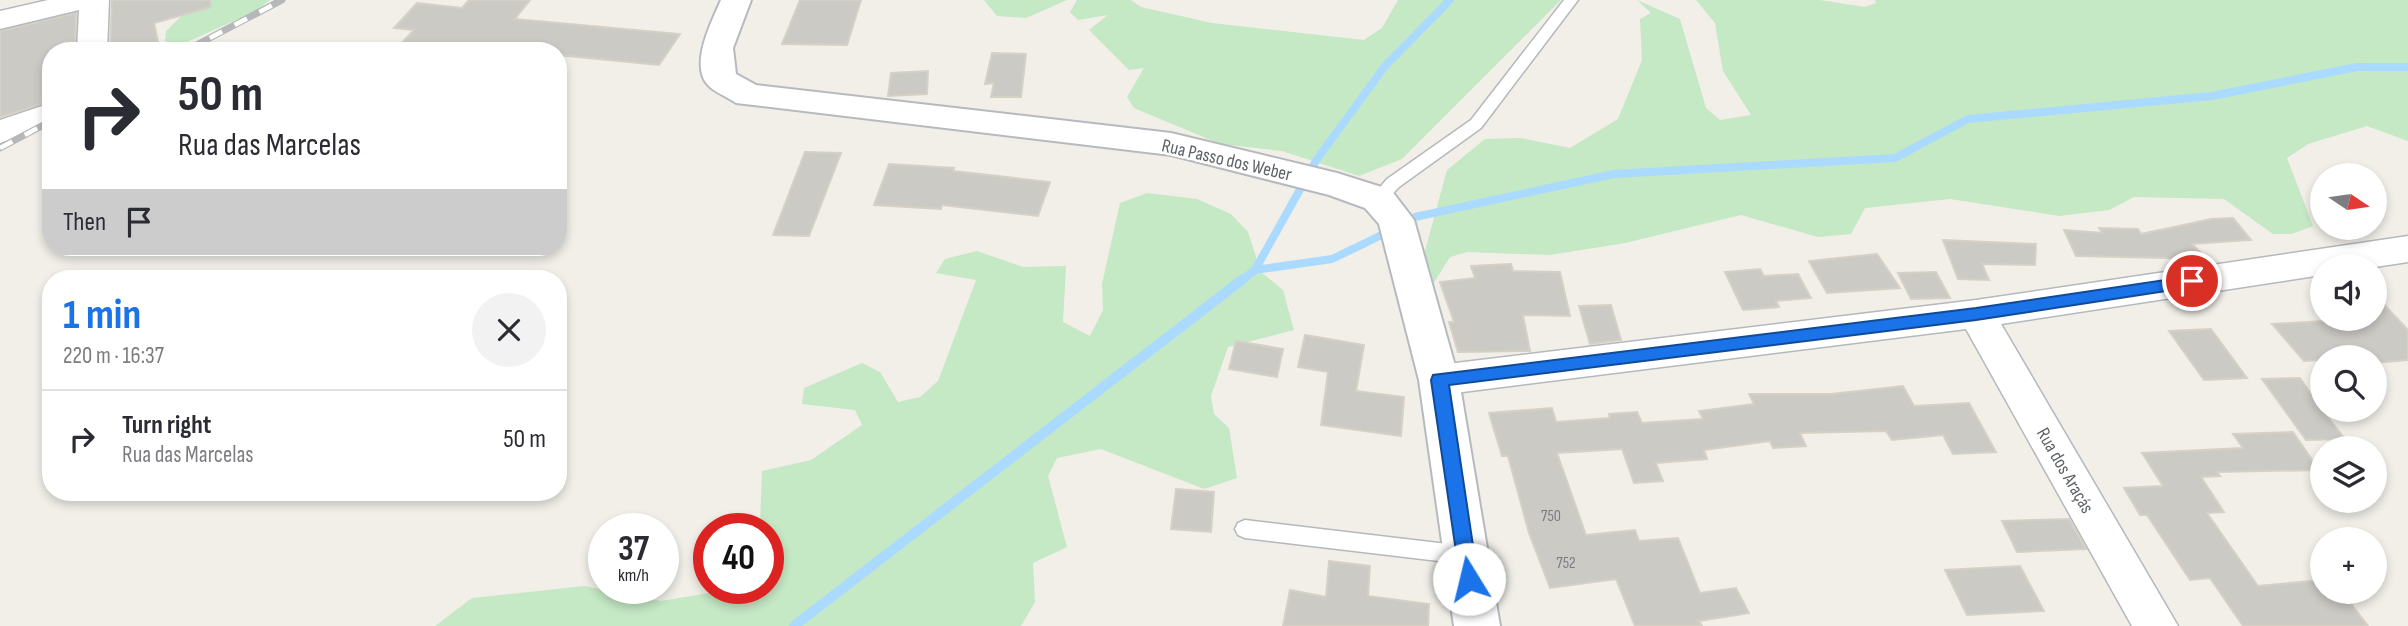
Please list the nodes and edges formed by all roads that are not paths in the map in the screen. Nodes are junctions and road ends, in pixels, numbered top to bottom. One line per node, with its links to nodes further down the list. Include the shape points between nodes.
1 (86, 0): 5 (street)
2 (94, 0): 6 (street)
3 (736, 0): 9 (street, Rua Passo dos Weber, via 717,48 720,79 748,94 1171,144)
4 (1571, 0): 9 (lane, via 1476,124 1393,183)
5 (0, 20)
6 (92, 42)
7 (42, 116): 8 (street)
8 (0, 132)
9 (1378, 199): 12 (street, via 1396,220)
10 (2408, 249): 11 (street)
11 (1976, 314): 12 (street); 16 (street, Rua dos Araçás)
12 (1439, 380): 14 (street)
13 (1245, 529): 14 (lane)
14 (1465, 555): 15 (street)
15 (1477, 626)
16 (2156, 626)

